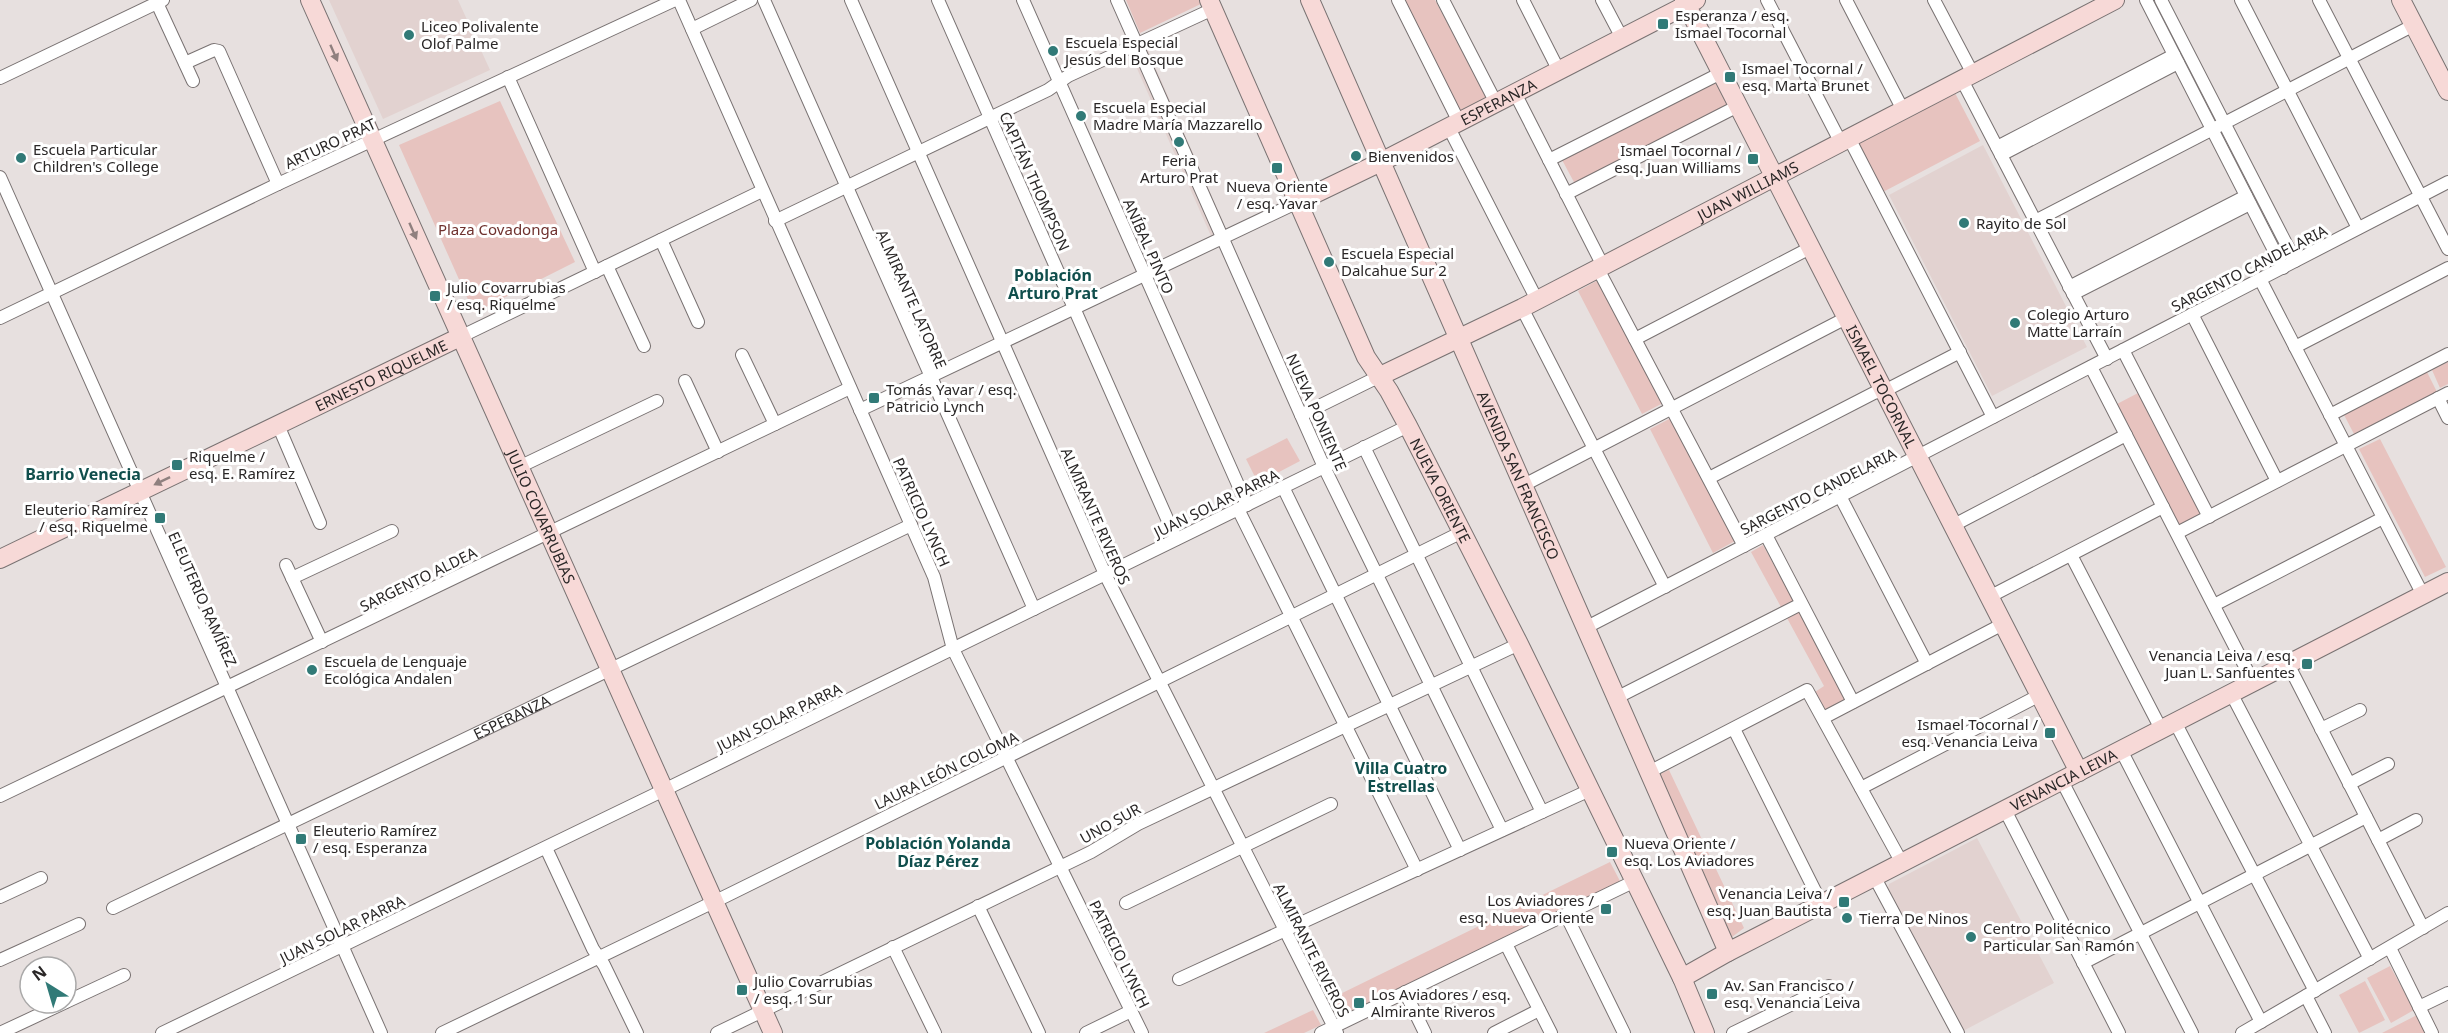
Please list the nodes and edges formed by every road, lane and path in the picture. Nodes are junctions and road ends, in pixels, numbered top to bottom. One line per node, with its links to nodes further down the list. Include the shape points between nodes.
1 (310, 0): 50 (street, JULIO COVARRUBIAS, one-way to 50)
2 (677, 0): 27 (street, PATRICIO LYNCH); 35 (street, ARTURO PRAT)
3 (751, 0): 27 (street)
4 (764, 0): 60 (street, ALMIRANTE LATORRE)
5 (851, 0): 53 (street, ALMIRANTE RIVEROS)
6 (938, 0): 46 (street, CAPITÁN THOMPSON)
7 (1023, 0): 39 (street, ANÍBAL PINTO)
8 (1117, 0): 29 (street, NUEVA PONIENTE)
9 (1310, 0): 55 (street, AVENIDA SAN FRANCISCO)
10 (1398, 0): 48 (street)
11 (1443, 0): 43 (street)
12 (1523, 0): 33 (street)
13 (1602, 0): 28 (street)
14 (1767, 0): 51 (street)
15 (1846, 0): 45 (street)
16 (1936, 0): 36 (street)
17 (2115, 0): 36 (street, JUAN WILLIAMS)
18 (2146, 0): 30 (street)
19 (2161, 0): 47 (street)
20 (2241, 0): 40 (street)
21 (2319, 0): 31 (street)
22 (2401, 0): 26 (street)
23 (160, 2): 32 (street); 37 (street)
24 (1688, 2): 28 (street, ESPERANZA); 34 (street, ISMAEL TOCORNAL)
25 (1211, 5): 29 (street); 65 (street, NUEVA ORIENTE)
26 (2414, 25): 31 (street); 41 (street)
27 (692, 29): 61 (street, PATRICIO LYNCH)
28 (1622, 38): 33 (street, ESPERANZA)
29 (1137, 45): 39 (street); 69 (street, NUEVA PONIENTE)
30 (2176, 59): 49 (street); 52 (street)
31 (2350, 59): 40 (street); 63 (street)
32 (185, 63): 38 (street); 59 (street, via 219,51)
33 (1559, 71): 42 (street, ESPERANZA)
34 (1721, 73): 44 (street, ISMAEL TOCORNAL); 54 (street)
35 (508, 77): 50 (street, ARTURO PRAT); 78 (street)
36 (1967, 77): 45 (street, JUAN WILLIAMS); 52 (street)
37 (0, 78)
38 (193, 81)
39 (1060, 82): 46 (street); 79 (street, ANÍBAL PINTO)
40 (2288, 91): 47 (street); 68 (street)
41 (2448, 91)
42 (1515, 93): 43 (street, ESPERANZA); 54 (street)
43 (1496, 103): 48 (street, ESPERANZA)
44 (1738, 106): 57 (street, ISMAEL TOCORNAL); 62 (street)
45 (1904, 110): 51 (street, JUAN WILLIAMS)
46 (990, 117): 53 (street); 84 (street, CAPITÁN THOMPSON)
47 (2224, 124): 49 (street); 73 (street)
48 (1454, 125): 55 (street, ESPERANZA); 83 (street)
49 (2212, 130): 64 (street); 67 (street)
50 (373, 140): 59 (street, ARTURO PRAT); 89 (street, JULIO COVARRUBIAS, one-way to 89)
51 (1845, 140): 57 (street, JUAN WILLIAMS); 96 (street)
52 (1999, 151): 67 (street)
53 (918, 152): 60 (street); 92 (street, ALMIRANTE RIVEROS)
54 (1549, 160): 62 (street)
55 (1382, 162): 65 (street, ESPERANZA); 91 (street, AVENIDA SAN FRANCISCO)
56 (0, 177): 82 (street, ELEUTERIO RAMÍREZ)
57 (1774, 177): 71 (street, ISMAEL TOCORNAL); 75 (street, JUAN WILLIAMS)
58 (2448, 182): 63 (street, SARGENTO CANDELARIA)
59 (278, 184): 82 (street, ARTURO PRAT)
60 (846, 187): 66 (street); 101 (street, ALMIRANTE LATORRE)
61 (762, 191): 66 (street, PATRICIO LYNCH); 70 (street, ERNESTO RIQUELME)
62 (1566, 194): 75 (street)
63 (2421, 196): 68 (street, SARGENTO CANDELARIA); 72 (street)
64 (2248, 200): 76 (street); 81 (street)
65 (1298, 202): 69 (street); 102 (street, NUEVA ORIENTE)
66 (775, 221): 104 (street, PATRICIO LYNCH)
67 (2035, 221): 81 (street)
68 (2358, 228): 73 (street, SARGENTO CANDELARIA)
69 (1223, 238): 79 (street); 110 (street, NUEVA PONIENTE)
70 (661, 240): 74 (street, ERNESTO RIQUELME); 88 (street)
71 (1810, 248): 87 (street, ISMAEL TOCORNAL); 90 (street)
72 (2448, 249)
73 (2295, 261): 76 (street, SARGENTO CANDELARIA)
74 (608, 266): 78 (street, ERNESTO RIQUELME); 93 (street)
75 (1601, 267): 83 (street, JUAN WILLIAMS); 90 (street)
76 (2283, 268): 80 (street, SARGENTO CANDELARIA)
77 (2448, 268): 94 (street)
78 (595, 272): 89 (street, ERNESTO RIQUELME)
79 (1145, 275): 84 (street); 131 (street, ANÍBAL PINTO)
80 (2260, 279): 85 (street, SARGENTO CANDELARIA); 94 (street)
81 (2071, 291): 99 (street)
82 (52, 292): 86 (street, ARTURO PRAT); 129 (street, ELEUTERIO RAMÍREZ)
83 (1529, 304): 91 (street, JUAN WILLIAMS); 120 (street)
84 (1074, 308): 92 (street); 143 (street, CAPITÁN THOMPSON)
85 (2192, 314): 95 (street, SARGENTO CANDELARIA); 126 (street)
86 (0, 318)
87 (1846, 318): 105 (street, ISMAEL TOCORNAL); 108 (street)
88 (698, 322)
89 (460, 337): 115 (street, ERNESTO RIQUELME); 123 (street, JULIO COVARRUBIAS)
90 (1635, 339): 108 (street)
91 (1458, 340): 102 (street, JUAN WILLIAMS); 127 (street, AVENIDA SAN FRANCISCO)
92 (1002, 343): 101 (street); 149 (street, ALMIRANTE RIVEROS)
93 (644, 346)
94 (2295, 347): 111 (street)
95 (2123, 350): 99 (street, SARGENTO CANDELARIA); 133 (street)
96 (1960, 352): 105 (street); 112 (street)
97 (2448, 354): 111 (street)
98 (742, 355): 114 (street)
99 (2107, 358): 100 (street, SARGENTO CANDELARIA)
100 (2091, 366): 112 (street, SARGENTO CANDELARIA); 117 (street)
101 (931, 377): 109 (street); 159 (street, ALMIRANTE LATORRE)
102 (1378, 377): 110 (street); 116 (street, NUEVA ORIENTE)
103 (685, 381): 121 (street)
104 (850, 388): 109 (street, PATRICIO LYNCH); 114 (street, SARGENTO ALDEA)
105 (1883, 390): 122 (street, ISMAEL TOCORNAL); 125 (street)
106 (2443, 395): 113 (street); 118 (street)
107 (657, 401): 123 (street)
108 (1672, 408): 120 (street); 125 (street)
109 (860, 410): 136 (street, PATRICIO LYNCH)
110 (1301, 415): 124 (street, NUEVA PONIENTE)
111 (2330, 415): 118 (street)
112 (1994, 417): 122 (street, SARGENTO CANDELARIA)
113 (2448, 418)
114 (775, 424): 121 (street, SARGENTO ALDEA)
115 (278, 425): 129 (street, ERNESTO RIQUELME, one-way to 129); 135 (street)
116 (1408, 426): 119 (street, JUAN SOLAR PARRA); 139 (street, NUEVA ORIENTE)
117 (2126, 435): 132 (street); 137 (street)
118 (2346, 446): 126 (street); 134 (street)
119 (1364, 447): 124 (street, JUAN SOLAR PARRA); 145 (street)
120 (1594, 449): 127 (street); 153 (street)
121 (718, 452): 140 (street, SARGENTO ALDEA)
122 (1917, 457): 130 (street, SARGENTO CANDELARIA); 137 (street, ISMAEL TOCORNAL)
123 (519, 467): 140 (street, JULIO COVARRUBIAS)
124 (1324, 467): 128 (street, JUAN SOLAR PARRA); 150 (street, NUEVA PONIENTE)
125 (1709, 478): 144 (street)
126 (2277, 481): 133 (street)
127 (1522, 486): 162 (street, AVENIDA SAN FRANCISCO)
128 (1283, 487): 131 (street, JUAN SOLAR PARRA); 154 (street)
129 (140, 492): 147 (street, ERNESTO RIQUELME); 173 (street, ELEUTERIO RAMÍREZ)
130 (1840, 496): 142 (street, SARGENTO CANDELARIA); 166 (street)
131 (1242, 507): 143 (street, JUAN SOLAR PARRA); 160 (street, ANÍBAL PINTO)
132 (2163, 507): 141 (street); 146 (street)
133 (2209, 517): 141 (street)
134 (2383, 518): 155 (street); 158 (street)
135 (320, 523)
136 (911, 525): 165 (street, PATRICIO LYNCH, via 939,590); 169 (street, ESPERANZA)
137 (1952, 526): 156 (street, ISMAEL TOCORNAL)
138 (392, 531): 151 (street)
139 (1462, 532): 145 (street, LAURA LEÓN COLOMA); 164 (street, NUEVA ORIENTE)
140 (549, 533): 163 (street, SARGENTO ALDEA); 169 (street, JULIO COVARRUBIAS)
141 (2177, 533): 158 (street)
142 (1766, 535): 144 (street, SARGENTO CANDELARIA); 157 (street)
143 (1176, 540): 149 (street, JUAN SOLAR PARRA)
144 (1744, 546): 153 (street, SARGENTO CANDELARIA)
145 (1416, 554): 150 (street, LAURA LEÓN COLOMA); 168 (street)
146 (2071, 555): 156 (street); 182 (street)
147 (0, 559)
148 (286, 565): 151 (street)
149 (1105, 574): 159 (street, JUAN SOLAR PARRA); 170 (street, ALMIRANTE RIVEROS)
150 (1376, 574): 154 (street, LAURA LEÓN COLOMA); 172 (street, NUEVA PONIENTE)
151 (292, 578): 163 (street)
152 (2448, 582): 155 (street, VENANCIA LEIVA)
153 (1665, 587): 162 (street, SARGENTO CANDELARIA)
154 (1335, 594): 160 (street, LAURA LEÓN COLOMA); 178 (street)
155 (2423, 595): 167 (street, VENANCIA LEIVA)
156 (1989, 597): 161 (street, ISMAEL TOCORNAL)
157 (1802, 604): 176 (street); 177 (street)
158 (2214, 605): 171 (street)
159 (1034, 609): 165 (street, JUAN SOLAR PARRA)
160 (1291, 616): 170 (street, LAURA LEÓN COLOMA); 181 (street, ANÍBAL PINTO)
161 (2003, 624): 166 (street); 175 (street, ISMAEL TOCORNAL)
162 (1585, 628): 176 (street, AVENIDA SAN FRANCISCO)
163 (322, 642): 173 (street, SARGENTO ALDEA)
164 (1519, 644): 168 (street, UNO SUR); 195 (street, NUEVA ORIENTE)
165 (953, 649): 186 (street, PATRICIO LYNCH); 194 (street, JUAN SOLAR PARRA)
166 (1927, 664): 177 (street)
167 (2288, 664): 171 (street, VENANCIA LEIVA); 184 (street)
168 (1471, 666): 172 (street, UNO SUR); 199 (street)
169 (610, 669): 194 (street, JULIO COVARRUBIAS); 202 (street, ESPERANZA)
170 (1159, 682): 186 (street, LAURA LEÓN COLOMA); 192 (street, ALMIRANTE RIVEROS)
171 (2253, 682): 174 (street, VENANCIA LEIVA)
172 (1431, 685): 178 (street, UNO SUR); 203 (street, NUEVA PONIENTE)
173 (226, 688): 196 (street, SARGENTO ALDEA); 202 (street, ELEUTERIO RAMÍREZ)
174 (2231, 693): 182 (street, VENANCIA LEIVA); 205 (street)
175 (2040, 695): 189 (street, ISMAEL TOCORNAL); 193 (street)
176 (1616, 698): 188 (street, AVENIDA SAN FRANCISCO)
177 (1853, 702): 180 (street)
178 (1389, 705): 181 (street, UNO SUR); 208 (street)
179 (2360, 710): 184 (street)
180 (1823, 718): 183 (street, via 1807,690); 193 (street)
181 (1345, 725): 192 (street, UNO SUR); 211 (street, ANÍBAL PINTO)
182 (2168, 725): 185 (street, VENANCIA LEIVA); 212 (street)
183 (1734, 729): 188 (street); 220 (street)
184 (2321, 729): 191 (street)
185 (2121, 750): 189 (street, VENANCIA LEIVA); 219 (street)
186 (1005, 758): 210 (street, PATRICIO LYNCH); 217 (street, LAURA LEÓN COLOMA)
187 (2388, 764): 191 (street)
188 (1649, 772): 233 (street, AVENIDA SAN FRANCISCO)
189 (2079, 772): 190 (street, VENANCIA LEIVA)
190 (2062, 781): 198 (street, VENANCIA LEIVA); 228 (street)
191 (2349, 784): 200 (street)
192 (1213, 788): 206 (street, ALMIRANTE RIVEROS); 210 (street, UNO SUR)
193 (1861, 788): 209 (street)
194 (664, 790): 207 (street, JUAN SOLAR PARRA); 217 (street, JULIO COVARRUBIAS)
195 (1590, 790): 199 (street); 215 (street, NUEVA ORIENTE)
196 (0, 796)
197 (1331, 804): 206 (street)
198 (2005, 810): 209 (street, VENANCIA LEIVA); 237 (street)
199 (1542, 812): 203 (street)
200 (2366, 817): 204 (street); 205 (street)
201 (2416, 820): 204 (street)
202 (286, 824): 222 (street, ESPERANZA); 230 (street, ELEUTERIO RAMÍREZ)
203 (1502, 831): 208 (street)
204 (2378, 840): 226 (street)
205 (2311, 845): 212 (street); 235 (street)
206 (1243, 847): 218 (street); 227 (street, ALMIRANTE RIVEROS)
207 (546, 848): 230 (street, JUAN SOLAR PARRA); 234 (street)
208 (1460, 850): 211 (street)
209 (1902, 863): 214 (street, VENANCIA LEIVA)
210 (1059, 867): 221 (street, UNO SUR); 249 (street, PATRICIO LYNCH)
211 (1417, 870): 227 (street)
212 (2255, 874): 219 (street); 244 (street)
213 (41, 878): 216 (street)
214 (1875, 878): 220 (street, VENANCIA LEIVA); 272 (street)
215 (1635, 881): 224 (street); 239 (street, NUEVA ORIENTE)
216 (0, 897)
217 (714, 902): 234 (street, LAURA LEÓN COLOMA); 248 (street, JULIO COVARRUBIAS)
218 (1126, 903)
219 (2199, 903): 228 (street); 251 (street)
220 (1822, 905): 233 (street, VENANCIA LEIVA)
221 (978, 906): 231 (street, UNO SUR); 261 (street)
222 (113, 908)
223 (2448, 914): 226 (street)
224 (1566, 915): 229 (street); 268 (street)
225 (79, 924): 236 (street)
226 (2423, 928): 232 (street)
227 (1285, 930): 240 (street); 252 (street, ALMIRANTE RIVEROS)
228 (2140, 934): 237 (street); 274 (street)
229 (1506, 944): 242 (street); 247 (street)
230 (341, 947): 254 (street, JUAN SOLAR PARRA); 255 (street, ELEUTERIO RAMÍREZ)
231 (893, 947): 248 (street, UNO SUR); 260 (street)
232 (2390, 948): 235 (street); 246 (street)
233 (1728, 952): 239 (street, VENANCIA LEIVA)
234 (599, 957): 256 (street, LAURA LEÓN COLOMA); 257 (street)
235 (2370, 959): 244 (street)
236 (0, 960)
237 (2084, 963): 273 (street)
238 (124, 975): 245 (street)
239 (1687, 975): 269 (street); 270 (street)
240 (1179, 979)
241 (1829, 986): 271 (street)
242 (1405, 993): 252 (street); 265 (street)
243 (2448, 993): 246 (street)
244 (2311, 994): 251 (street); 276 (street)
245 (78, 997)
246 (2420, 1007): 277 (street)
247 (1539, 1010): 266 (street); 267 (street)
248 (762, 1011): 258 (street, UNO SUR); 259 (street, JULIO COVARRUBIAS)
249 (1131, 1011): 262 (street); 263 (street, PATRICIO LYNCH)
250 (39, 1015): 253 (street)
251 (2257, 1027): 275 (street)
252 (1336, 1030): 264 (street)
253 (0, 1033)
254 (162, 1033)
255 (381, 1033)
256 (442, 1033)
257 (637, 1033)
258 (717, 1033)
259 (772, 1033)
260 (935, 1033)
261 (1039, 1033)
262 (1086, 1033)
263 (1142, 1033)
264 (1322, 1033)
265 (1425, 1033)
266 (1494, 1033)
267 (1551, 1033)
268 (1624, 1033)
269 (1705, 1033)
270 (1717, 1033)
271 (1733, 1033)
272 (1958, 1033)
273 (2120, 1033)
274 (2192, 1033)
275 (2242, 1033)
276 (2325, 1033)
277 (2432, 1033)

